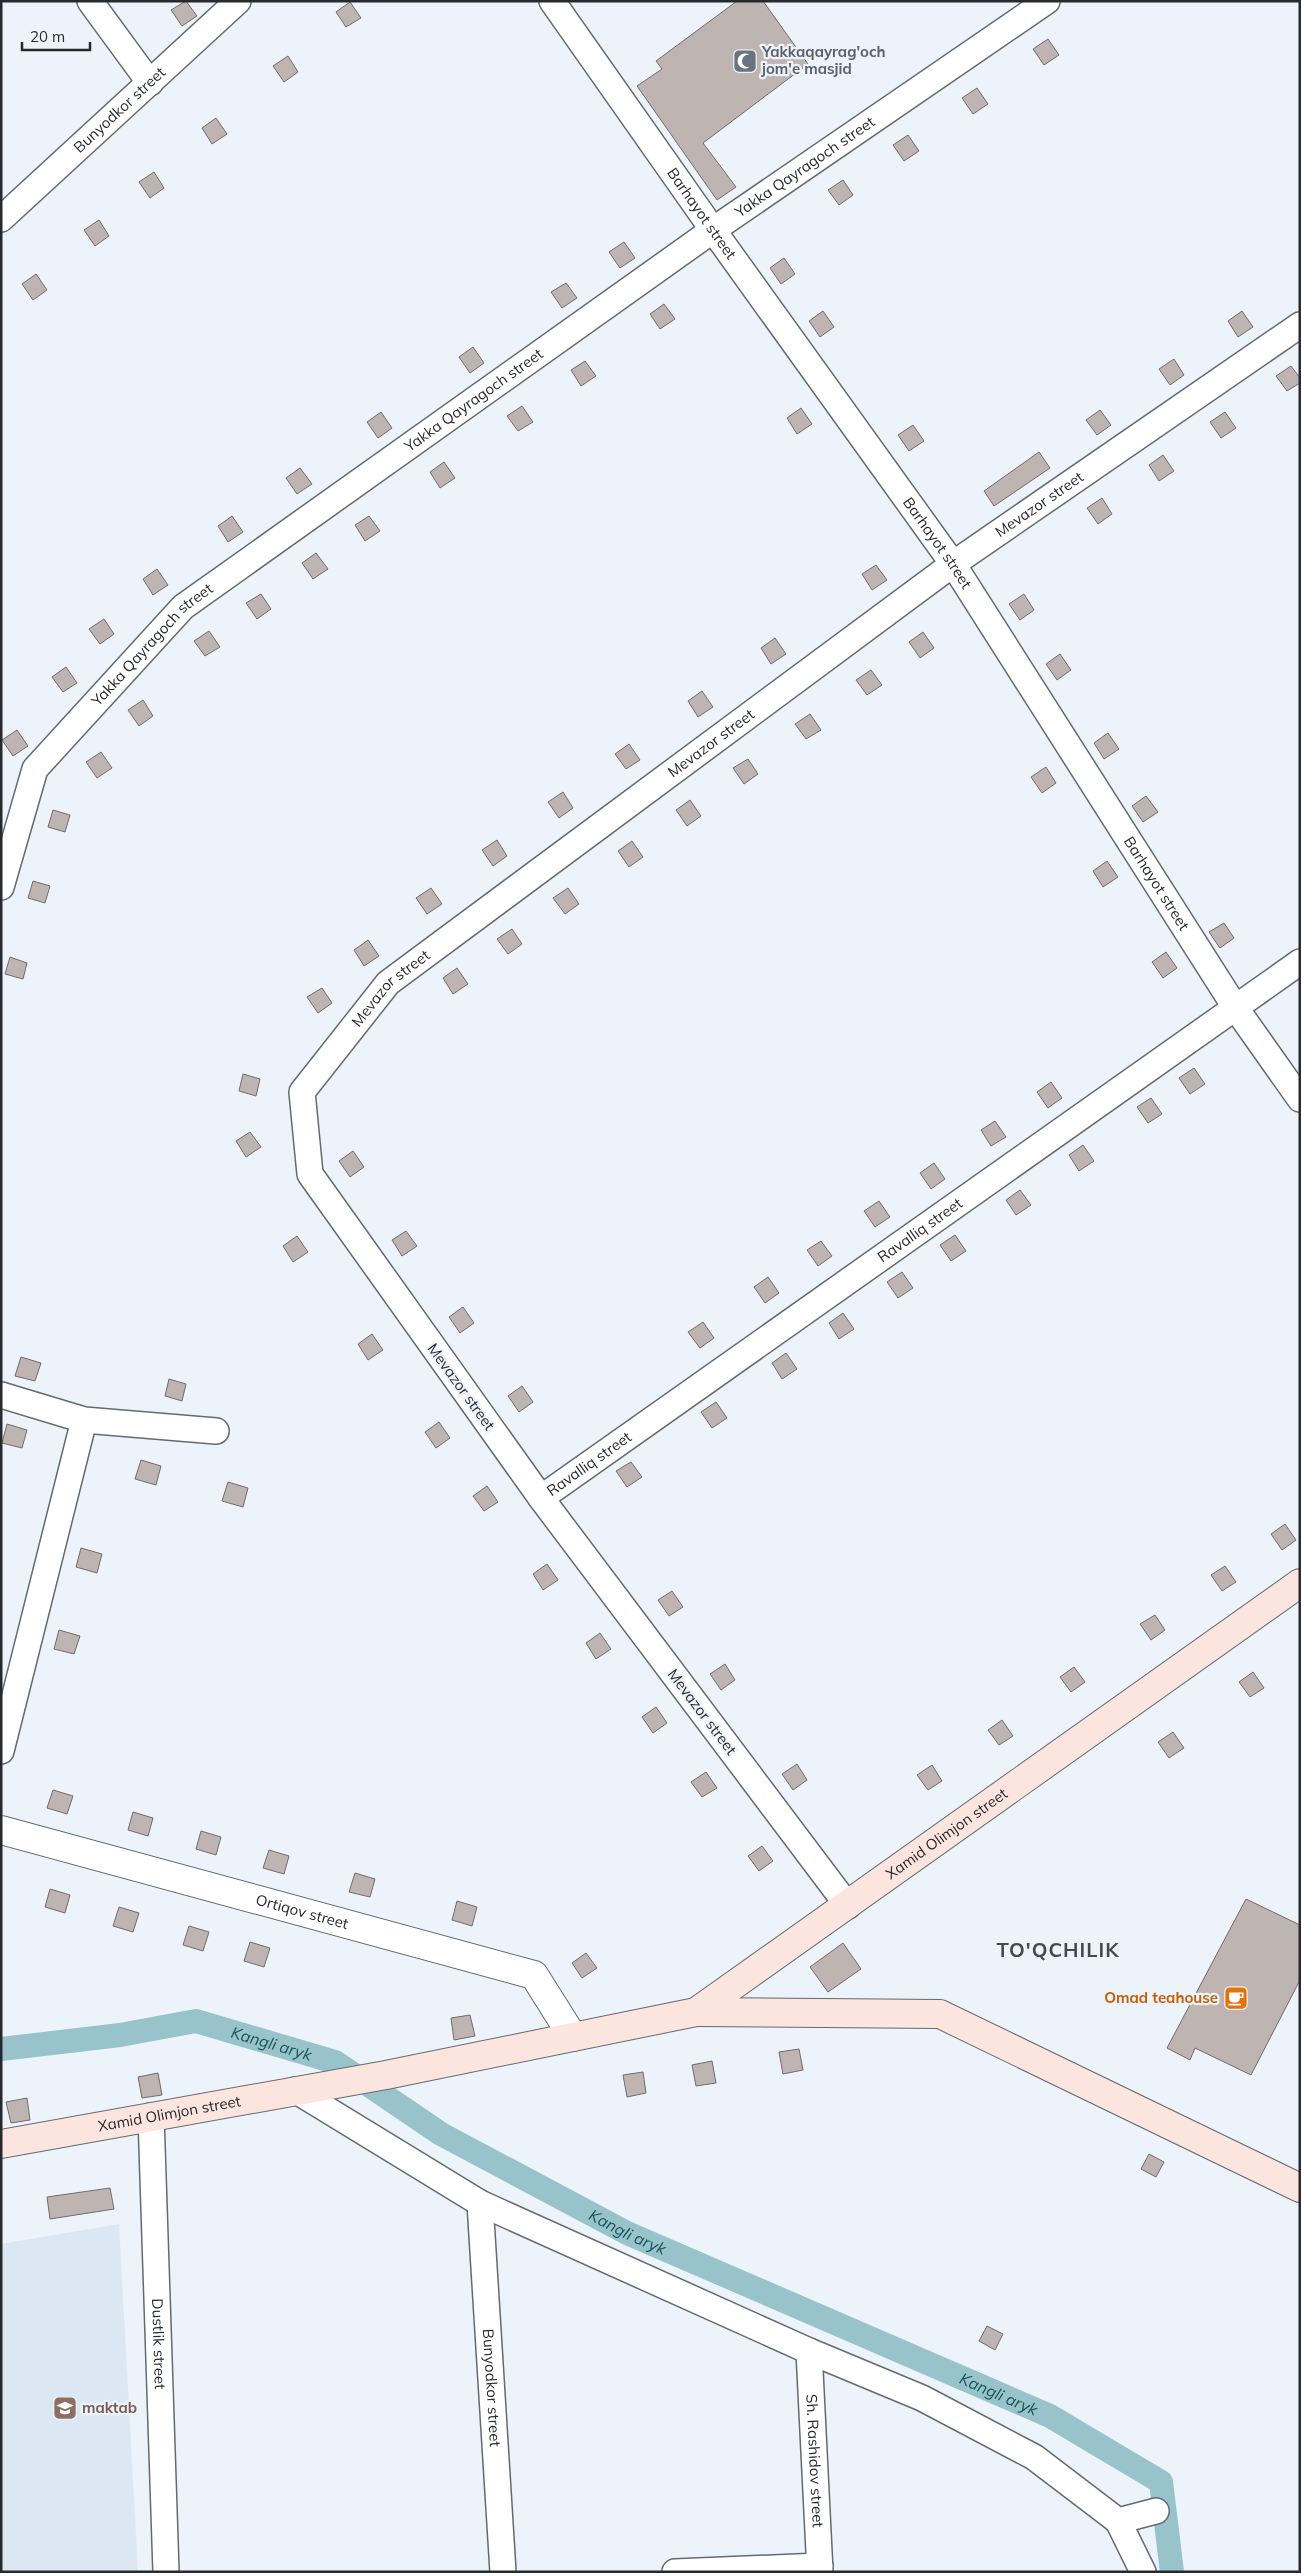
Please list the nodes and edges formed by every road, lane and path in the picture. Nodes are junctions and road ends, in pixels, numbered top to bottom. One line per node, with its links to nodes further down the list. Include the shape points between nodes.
1 (90, 1): 5 (street)
2 (238, 1): 5 (street, Bunyodkor street)
3 (552, 1): 7 (street, Barhayot street)
4 (1047, 1): 7 (street, Yakka Qayragoch street)
5 (150, 84): 6 (street, Bunyodkor street)
6 (1, 219)
7 (713, 230): 9 (street, Barhayot street); 10 (street, Yakka Qayragoch street, via 183,607 35,769)
8 (1300, 325): 9 (street, Mevazor street)
9 (953, 564): 12 (street, Barhayot street); 17 (street, Mevazor street, via 388,983 302,1092 310,1174)
10 (1, 887)
11 (1300, 962): 12 (street, Ravalliq street)
12 (1236, 1007): 13 (street, Barhayot street); 17 (street, Ravalliq street)
13 (1300, 1099)
14 (1, 1396): 15 (street)
15 (84, 1420): 16 (street); 19 (street)
16 (216, 1431)
17 (540, 1498): 21 (street, Mevazor street)
18 (1300, 1583): 21 (main road, Xamid Olimjon street)
19 (1, 1751)
20 (1, 1830): 23 (street, Ortiqov street, via 534,1975)
21 (848, 1906): 22 (main road, Xamid Olimjon street)
22 (696, 2012): 23 (main road, Xamid Olimjon street); 27 (main road, via 940,2014)
23 (573, 2037): 24 (main road, Xamid Olimjon street)
24 (295, 2090): 25 (main road, Xamid Olimjon street); 28 (street)
25 (151, 2116): 26 (main road, Xamid Olimjon street); 33 (street, Dustlik street)
26 (1, 2144)
27 (1300, 2188)
28 (480, 2203): 29 (street); 34 (street, Bunyodkor street)
29 (809, 2351): 31 (street, via 922,2398 1034,2457); 32 (street, Sh. Rashidov street)
30 (1156, 2511): 31 (street)
31 (1118, 2521): 36 (street)
32 (820, 2569): 35 (street)
33 (166, 2572)
34 (503, 2572)
35 (676, 2572)
36 (1143, 2572)

